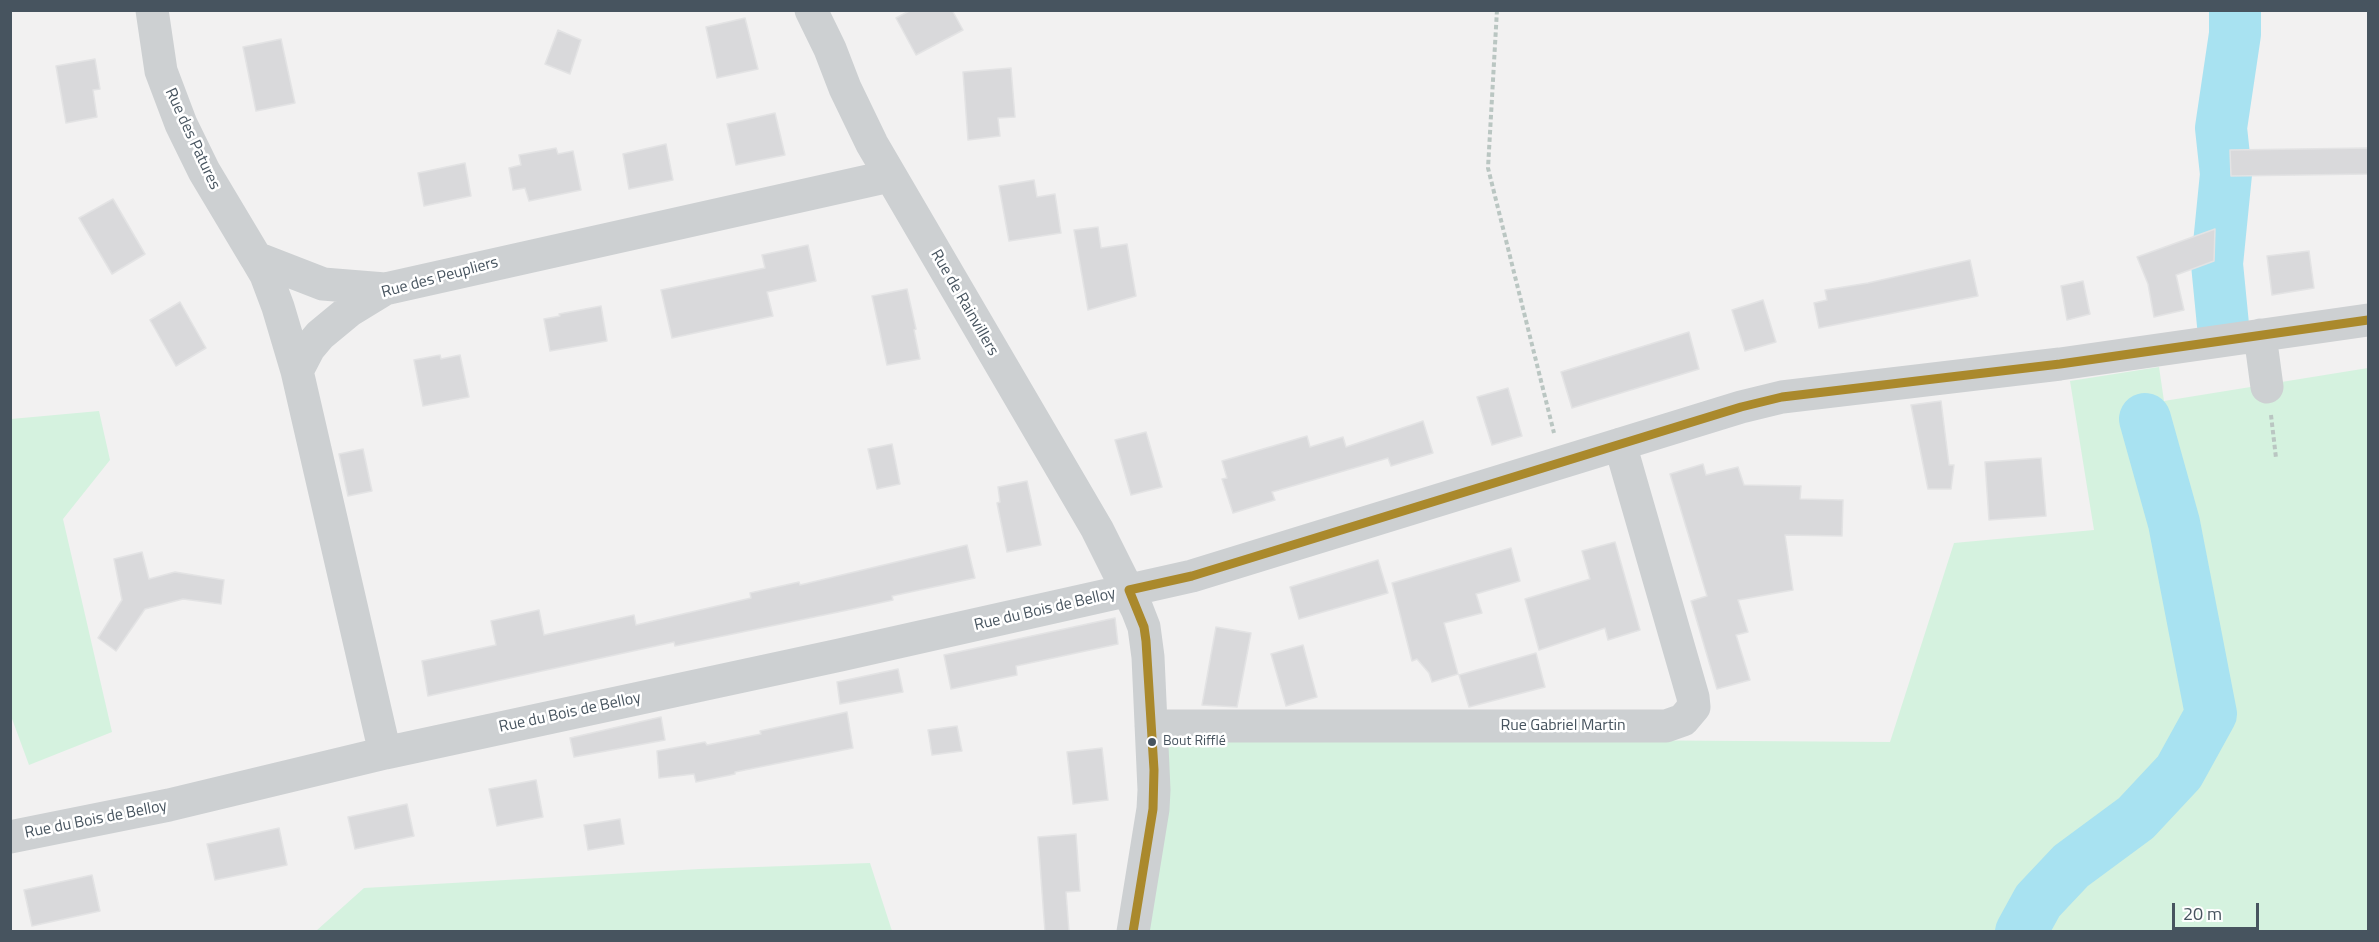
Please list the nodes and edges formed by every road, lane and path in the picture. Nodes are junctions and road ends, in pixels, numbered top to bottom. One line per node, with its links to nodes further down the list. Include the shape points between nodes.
1 (152, 10): 5 (street, Rue des Patures, via 162,71 181,124)
2 (811, 10): 4 (street, Rue de Rainvillers, via 859,119)
3 (1497, 10): 13 (path, via 1488,168)
4 (890, 176): 6 (street, Rue des Peupliers); 14 (street, Rue de Rainvillers)
5 (256, 258): 6 (street, via 323,284); 9 (street, Rue des Patures, via 278,307)
6 (385, 289): 9 (street, Rue des Peupliers, via 333,322 309,348)
7 (2368, 320): 8 (street, Rue du Bois de Belloy)
8 (2260, 335): 10 (street); 11 (street, Rue du Bois de Belloy, via 2060,364 1782,397)
9 (297, 371): 16 (street)
10 (2267, 387): 12 (path)
11 (1620, 444): 13 (street, Rue du Bois de Belloy); 15 (street, Rue Gabriel Martin, via 1693,697 1694,706 1683,720 1666,726)
12 (2276, 458)
13 (1561, 462): 14 (street, Rue du Bois de Belloy, via 1191,576)
14 (1130, 590): 15 (street, Rue de Rainvillers, via 1144,627); 16 (street, Rue du Bois de Belloy)
15 (1151, 726): 18 (street, Rue de Rainvillers, via 1153,809)
16 (385, 753): 17 (street, Rue du Bois de Belloy, via 169,805)
17 (10, 837)
18 (1133, 932)

